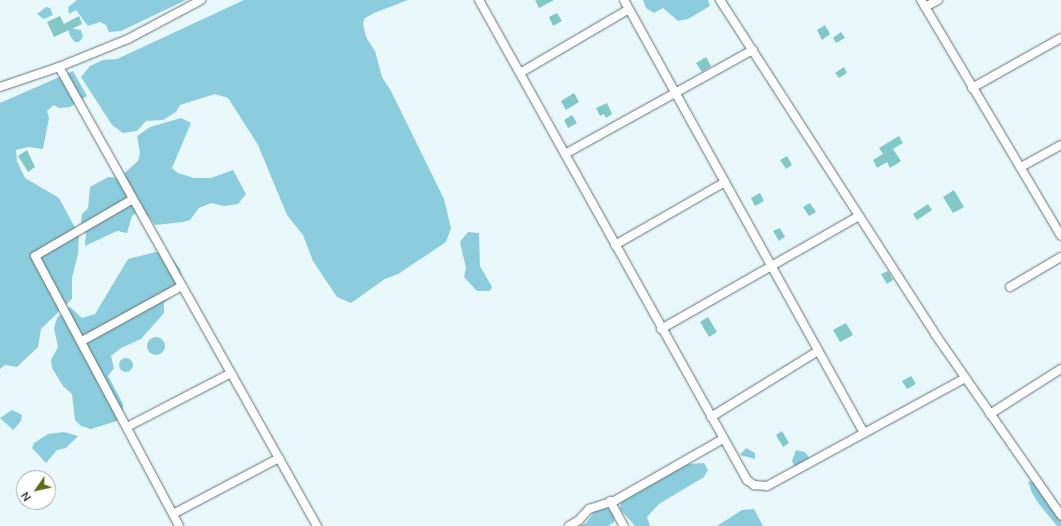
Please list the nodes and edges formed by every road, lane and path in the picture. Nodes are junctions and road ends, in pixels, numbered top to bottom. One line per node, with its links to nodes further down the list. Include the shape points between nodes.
1 (201, 0): 10 (street, via 128,39)
2 (479, 0): 11 (street)
3 (624, 0): 7 (street)
4 (720, 0): 9 (street)
5 (938, 0): 6 (street)
6 (923, 4): 13 (street)
7 (629, 9): 11 (street); 14 (street)
8 (1061, 38): 13 (street)
9 (753, 50): 14 (street); 20 (street)
10 (59, 67): 12 (street); 19 (street)
11 (520, 73): 16 (street)
12 (0, 87)
13 (972, 88): 17 (street)
14 (676, 94): 16 (street); 18 (street)
15 (1061, 145): 17 (street)
16 (565, 154): 22 (street)
17 (1021, 167): 21 (street)
18 (724, 182): 22 (street); 24 (street)
19 (133, 200): 25 (street); 28 (street, via 35,254)
20 (860, 216): 24 (street); 32 (street)
21 (1061, 236)
22 (615, 245): 27 (street)
23 (1061, 257): 26 (street)
24 (771, 266): 27 (street); 29 (street)
25 (182, 286): 28 (street); 31 (street)
26 (1010, 287)
27 (661, 329): 34 (street)
28 (82, 341): 35 (street)
29 (818, 351): 34 (street); 36 (street)
30 (1061, 369): 33 (street)
31 (231, 373): 35 (street); 38 (street)
32 (965, 378): 33 (street); 36 (street)
33 (990, 414): 40 (street)
34 (711, 417): 37 (street)
35 (127, 426): 41 (street)
36 (864, 433): 37 (street, via 767,486 747,480)
37 (723, 439): 39 (street)
38 (279, 458): 41 (street); 43 (street)
39 (610, 502): 44 (street, via 589,509); 45 (street)
40 (1060, 513)
41 (172, 514): 42 (street)
42 (179, 526)
43 (317, 526)
44 (569, 526)
45 (624, 526)

